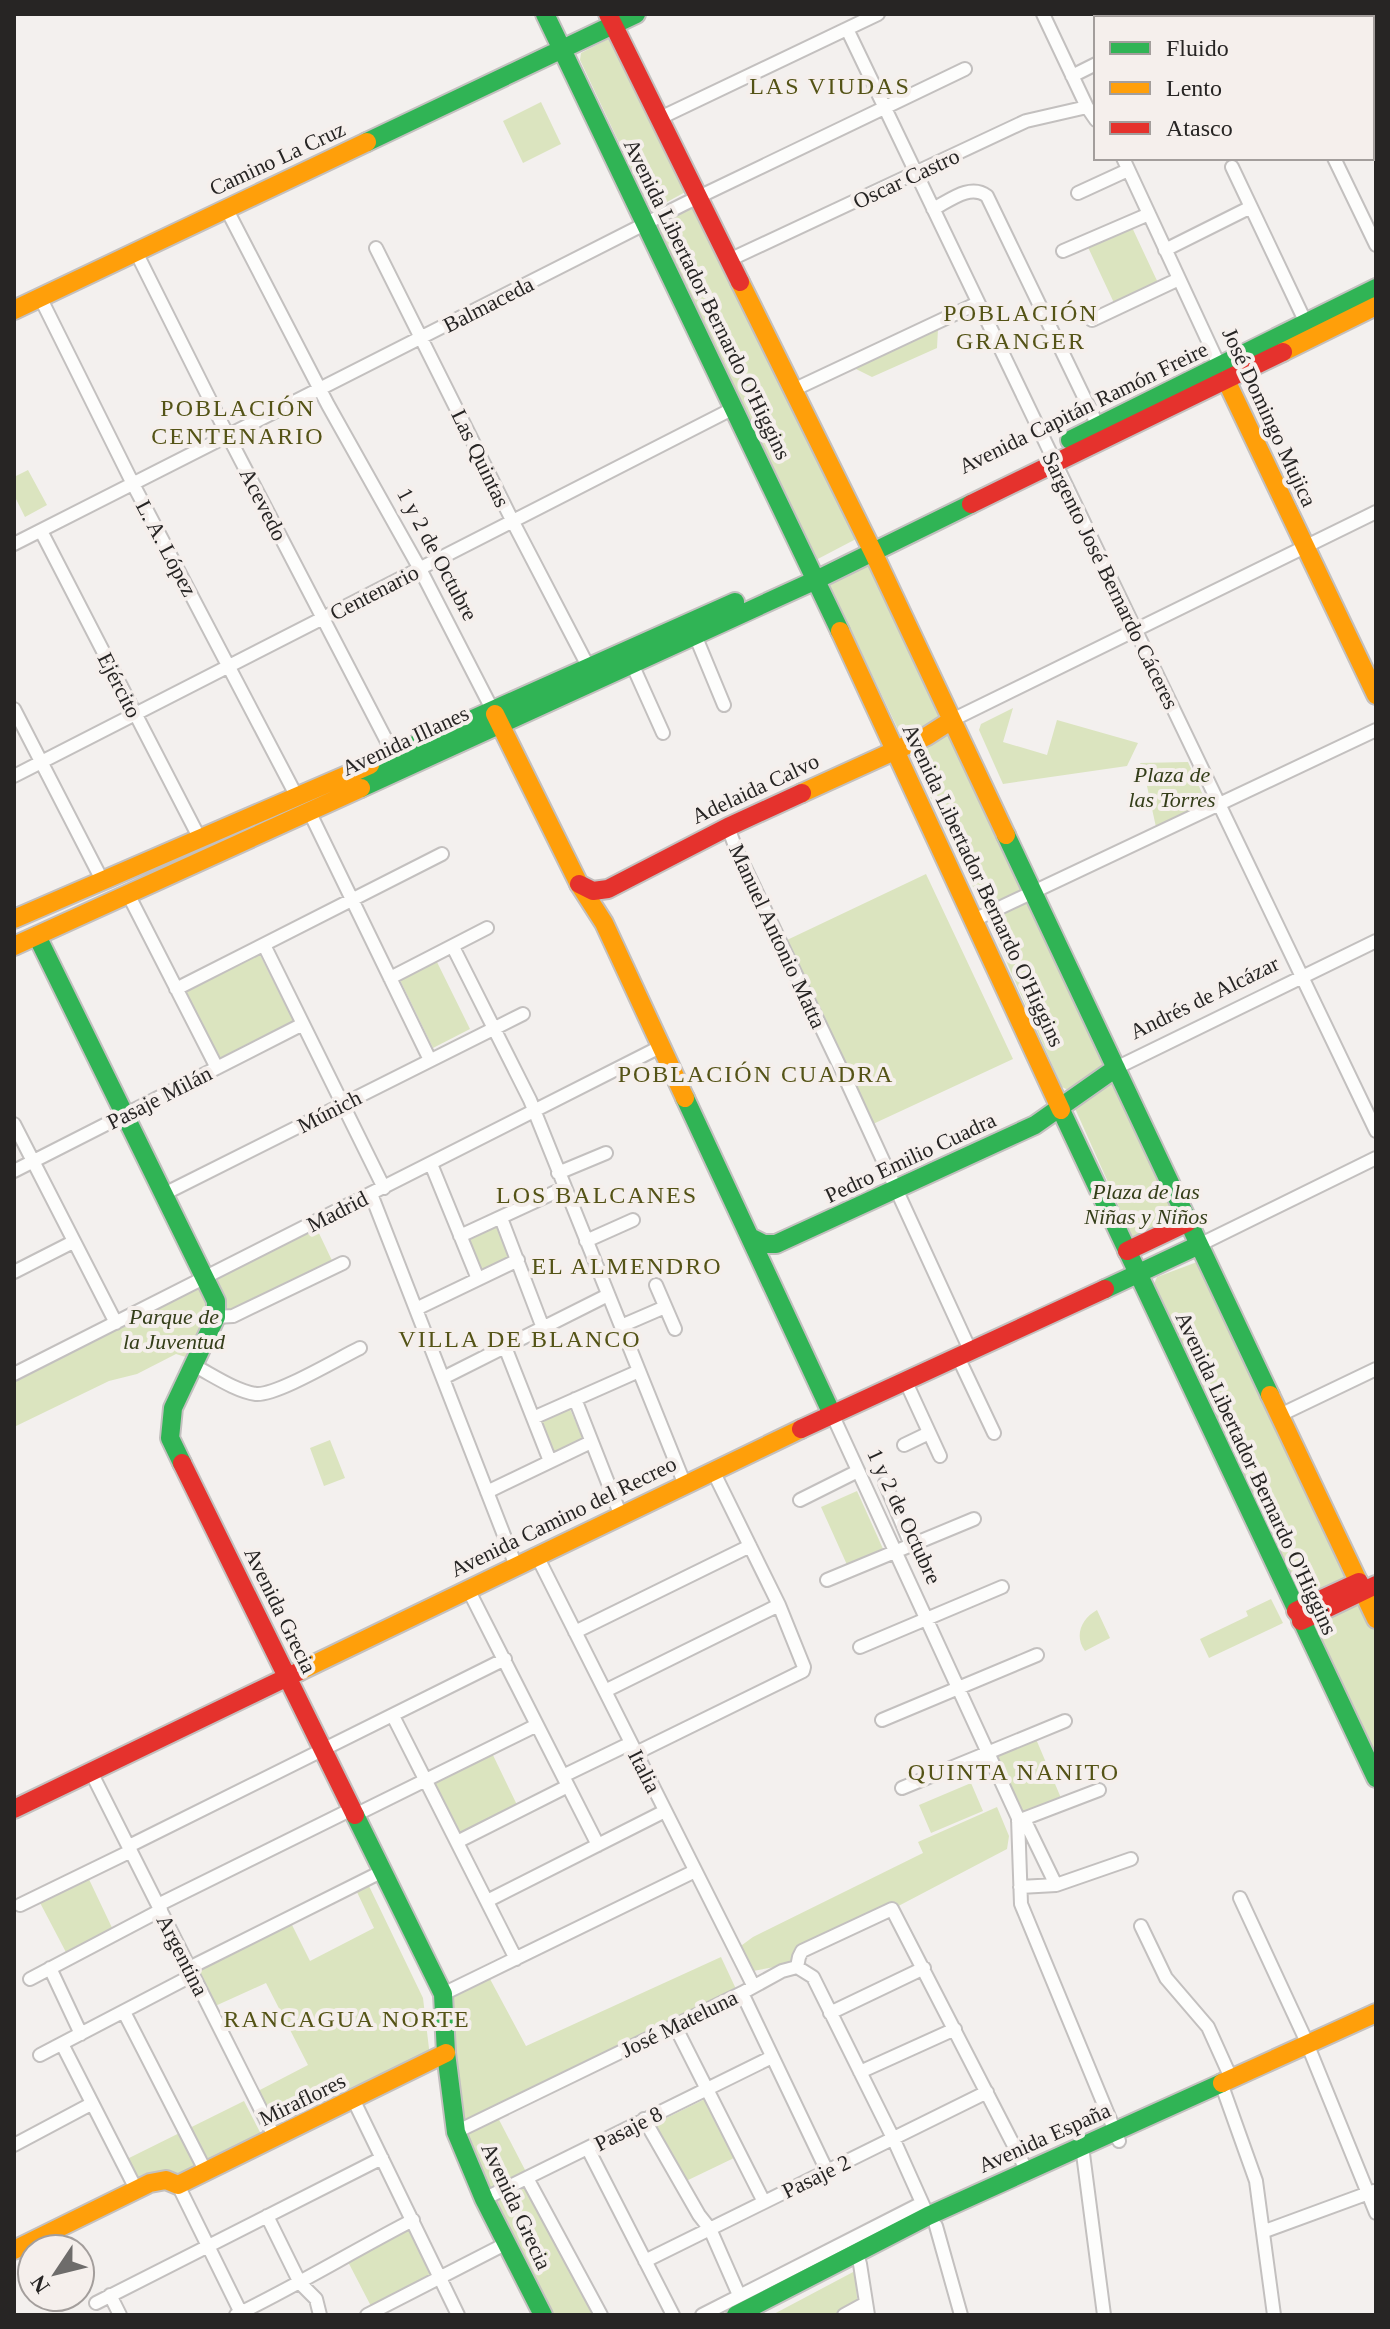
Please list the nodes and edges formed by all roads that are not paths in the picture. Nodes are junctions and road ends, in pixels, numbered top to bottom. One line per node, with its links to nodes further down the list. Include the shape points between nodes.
1 (545, 14): 7 (main road, Avenida Libertador Bernardo O'Higgins)
2 (636, 14): 5 (main road, Camino La Cruz)
3 (878, 14): 6 (street)
4 (1043, 14): 10 (street)
5 (611, 20): 7 (main road, Camino La Cruz); 14 (main road, Avenida Libertador Bernardo O'Higgins)
6 (847, 29): 11 (street, Sargento José Bernardo Cáceres); 14 (street)
7 (561, 51): 22 (main road, Camino La Cruz); 25 (main road, Avenida Libertador Bernardo O'Higgins)
8 (1094, 65): 10 (street)
9 (965, 69): 11 (street, Balmaceda)
10 (1072, 76): 12 (street)
11 (885, 107): 18 (street, Sargento José Bernardo Cáceres); 20 (street, Balmaceda)
12 (1087, 107): 13 (street); 18 (street, Oscar Castro, via 1026,121)
13 (1094, 117)
14 (660, 118): 20 (main road, Avenida Libertador Bernardo O'Higgins)
15 (1335, 160): 26 (street)
16 (1125, 162): 19 (street); 24 (street, José Domingo Mujica)
17 (1232, 167): 21 (street)
18 (916, 173): 23 (street, Sargento José Bernardo Cáceres); 31 (street, Oscar Castro)
19 (1078, 193)
20 (698, 197): 25 (street, Balmaceda); 31 (main road, Avenida Libertador Bernardo O'Higgins)
21 (1251, 207): 28 (street); 39 (street)
22 (226, 208): 30 (main road, Camino La Cruz); 42 (street, 1 y 2 de Octubre)
23 (933, 209): 35 (street, Sargento José Bernardo Cáceres); 45 (street, via 972,190 987,196)
24 (1149, 214): 28 (street, José Domingo Mujica); 29 (street)
25 (645, 224): 40 (street, Balmaceda); 44 (main road, Avenida Libertador Bernardo O'Higgins)
26 (1376, 245)
27 (376, 248): 40 (street, Las Quintas)
28 (1165, 250): 32 (street, José Domingo Mujica)
29 (1063, 251)
30 (136, 252): 34 (main road, Camino La Cruz); 46 (street, Acevedo)
31 (729, 260): 43 (main road, Avenida Libertador Bernardo O'Higgins)
32 (1179, 279): 38 (street); 41 (street, José Domingo Mujica)
33 (1376, 288): 39 (main road, Avenida Capitán Ramón Freire)
34 (40, 297): 37 (main road, Camino La Cruz); 48 (street, L. A. López)
35 (978, 303): 43 (street); 47 (street, Sargento José Bernardo Cáceres)
36 (1376, 306): 41 (main road, Avenida Capitán Ramón Freire)
37 (14, 310)
38 (1092, 320)
39 (1306, 323): 41 (main road, Avenida Capitán Ramón Freire)
40 (421, 337): 42 (street, Balmaceda); 50 (street, Las Quintas)
41 (1222, 373): 45 (main road, Avenida Capitán Ramón Freire); 47 (main road, Avenida Capitán Ramón Freire); 54 (main road, José Domingo Mujica)
42 (320, 389): 46 (street, Balmaceda); 55 (street, 1 y 2 de Octubre)
43 (793, 390): 53 (main road, Avenida Libertador Bernardo O'Higgins)
44 (734, 408): 50 (street, Centenario); 56 (main road, Avenida Libertador Bernardo O'Higgins)
45 (1098, 426): 47 (main road, Avenida Capitán Ramón Freire)
46 (228, 436): 48 (street, Balmaceda); 57 (street, Acevedo)
47 (1051, 456): 53 (main road, Avenida Capitán Ramón Freire); 58 (street, Sargento José Bernardo Cáceres)
48 (133, 484): 51 (street, Balmaceda); 61 (street, L. A. López)
49 (1376, 512): 54 (street)
50 (513, 522): 55 (street, Centenario); 62 (street, Las Quintas)
51 (41, 531): 52 (street, Balmaceda); 66 (street, Ejército)
52 (14, 544)
53 (870, 546): 56 (main road, Avenida Capitán Ramón Freire); 68 (main road, Avenida Libertador Bernardo O'Higgins)
54 (1305, 547): 58 (street); 63 (main road, José Domingo Mujica)
55 (420, 569): 57 (street, Centenario); 67 (street, 1 y 2 de Octubre)
56 (814, 574): 59 (main road, Avenida Illanes); 62 (main road, Avenida Illanes); 71 (main road, Avenida Libertador Bernardo O'Higgins)
57 (324, 618): 61 (street, Centenario); 72 (street, Acevedo)
58 (1137, 629): 68 (street); 76 (street, Sargento José Bernardo Cáceres)
59 (695, 635): 60 (main road, Avenida Illanes); 64 (street)
60 (632, 664): 67 (main road, Avenida Illanes); 70 (street)
61 (230, 666): 66 (street, Centenario); 75 (street, L. A. López)
62 (589, 668): 67 (main road, Avenida Illanes)
63 (1376, 695)
64 (724, 705)
65 (14, 709): 73 (street)
66 (135, 714): 73 (street, Centenario); 78 (street, Ejército)
67 (496, 716): 72 (main road, Avenida Illanes); 75 (main road, Avenida Illanes); 81 (main road, 1 y 2 de Octubre)
68 (952, 720): 71 (main road, Adelaida Calvo); 83 (main road, Avenida Libertador Bernardo O'Higgins)
69 (1376, 730): 76 (street)
70 (663, 733)
71 (894, 750): 77 (main road, Adelaida Calvo); 89 (main road, Avenida Libertador Bernardo O'Higgins)
72 (394, 755): 75 (main road, Avenida Illanes)
73 (41, 762): 74 (street, Centenario); 80 (street)
74 (14, 776)
75 (303, 804): 78 (main road, Avenida Illanes); 84 (main road, Avenida Illanes); 85 (street, L. A. López)
76 (1220, 804): 83 (street); 97 (street, Sargento José Bernardo Cáceres)
77 (728, 827): 82 (main road, Adelaida Calvo); 121 (street, Manuel Antonio Matta)
78 (200, 839): 80 (main road, Avenida Illanes)
79 (442, 854): 85 (street)
80 (94, 884): 86 (main road, Avenida Illanes); 87 (main road)
81 (579, 884): 82 (main road, via 593,891); 90 (main road, 1 y 2 de Octubre)
82 (608, 889): 90 (main road, via 602,904)
83 (1034, 893): 89 (street); 106 (main road, Avenida Libertador Bernardo O'Higgins)
84 (128, 894): 87 (main road, Avenida Illanes); 99 (street)
85 (352, 900): 94 (street); 98 (street, L. A. López)
86 (51, 903): 88 (main road, Avenida Illanes); 92 (main road, via 37,924)
87 (97, 908): 92 (main road, Avenida Illanes)
88 (14, 919)
89 (974, 920): 108 (main road, Avenida Libertador Bernardo O'Higgins)
90 (604, 923): 103 (main road, 1 y 2 de Octubre)
91 (487, 928): 96 (street)
92 (37, 936): 95 (main road, Avenida Illanes); 110 (main road)
93 (1376, 941): 97 (street, Andrés de Alcázar)
94 (264, 945): 99 (street); 101 (street)
95 (14, 946)
96 (453, 947): 98 (street); 102 (street)
97 (1303, 977): 106 (street, Andrés de Alcázar); 112 (street, Sargento José Bernardo Cáceres)
98 (390, 978): 104 (street, L. A. López)
99 (176, 989): 105 (street)
100 (523, 1014): 102 (street, Múnich)
101 (303, 1024): 105 (street, Pasaje Milán); 107 (street)
102 (494, 1027): 104 (street, Múnich); 109 (street)
103 (660, 1047): 109 (street, Madrid); 128 (main road, 1 y 2 de Octubre)
104 (430, 1060): 107 (street, Múnich)
105 (217, 1068): 110 (street, Pasaje Milán)
106 (1116, 1068): 108 (main road, Andrés de Alcázar); 126 (main road, Avenida Libertador Bernardo O'Higgins)
107 (343, 1104): 119 (street); 122 (street, Múnich)
108 (1061, 1108): 121 (main road, Pedro Emilio Cuadra); 133 (main road, Avenida Libertador Bernardo O'Higgins)
109 (533, 1111): 116 (street, Madrid); 118 (street)
110 (126, 1114): 115 (street, Pasaje Milán); 122 (main road)
111 (14, 1124): 115 (street)
112 (1376, 1131)
113 (606, 1153): 118 (street)
114 (1376, 1158): 132 (street)
115 (33, 1162): 117 (street, Pasaje Milán); 130 (street)
116 (431, 1164): 119 (street, Madrid); 127 (street)
117 (14, 1171)
118 (558, 1173): 120 (street)
119 (384, 1188): 123 (street, Madrid)
120 (564, 1188): 124 (street); 129 (street)
121 (897, 1189): 131 (main road, Pedro Emilio Cuadra); 152 (street, Manuel Antonio Matta)
122 (164, 1194): 139 (main road)
123 (371, 1194): 139 (street, Madrid); 144 (street)
124 (501, 1218): 127 (street); 134 (street)
125 (633, 1220): 129 (street)
126 (1188, 1222): 132 (main road, Avenida Libertador Bernardo O'Higgins); 133 (main road)
127 (460, 1236): 140 (street)
128 (752, 1238): 131 (main road); 136 (main road, 1 y 2 de Octubre)
129 (586, 1241): 142 (street)
130 (73, 1242): 137 (street); 146 (street)
131 (776, 1244): 136 (main road)
132 (1199, 1245): 138 (main road, Avenida Camino del Recreo); 161 (main road, Avenida Libertador Bernardo O'Higgins)
133 (1127, 1251): 138 (main road, Avenida Libertador Bernardo O'Higgins)
134 (518, 1260): 140 (street); 148 (street)
135 (343, 1263): 145 (street, via 233,1316)
136 (765, 1267): 160 (main road, 1 y 2 de Octubre)
137 (14, 1272)
138 (1137, 1275): 152 (main road, Avenida Camino del Recreo); 187 (main road, Avenida Libertador Bernardo O'Higgins)
139 (206, 1277): 145 (main road); 146 (street, Madrid)
140 (478, 1279): 144 (street)
141 (656, 1285): 143 (street)
142 (608, 1295): 147 (street); 148 (street)
143 (665, 1307): 147 (street); 149 (street)
144 (416, 1309): 157 (street)
145 (216, 1317): 153 (main road, Avenida Grecia)
146 (116, 1323): 156 (street, Madrid)
147 (621, 1326): 155 (street)
148 (543, 1328): 150 (street)
149 (675, 1329)
150 (505, 1347): 157 (street); 162 (street)
151 (360, 1348): 153 (street, via 259,1394)
152 (964, 1354): 158 (main road, Avenida Camino del Recreo); 164 (street, Manuel Antonio Matta)
153 (193, 1365): 194 (main road, Avenida Grecia, via 173,1408 170,1438)
154 (1376, 1369): 161 (street)
155 (639, 1371): 159 (street); 172 (street)
156 (14, 1374)
157 (443, 1378): 173 (street)
158 (905, 1380): 160 (main road, Avenida Camino del Recreo); 163 (street)
159 (575, 1399): 162 (street); 165 (street)
160 (832, 1414): 169 (main road, Avenida Camino del Recreo); 170 (street, 1 y 2 de Octubre)
161 (1280, 1415): 183 (main road, Avenida Libertador Bernardo O'Higgins)
162 (533, 1418): 168 (street)
163 (929, 1433): 166 (street); 167 (street)
164 (994, 1433)
165 (591, 1442): 168 (street); 175 (street)
166 (904, 1445)
167 (940, 1456)
168 (550, 1461): 173 (street)
169 (713, 1471): 172 (main road, Avenida Camino del Recreo); 178 (street)
170 (858, 1471): 174 (street); 179 (street, 1 y 2 de Octubre)
171 (885, 1483): 177 (street)
172 (685, 1485): 175 (main road, Avenida Camino del Recreo)
173 (487, 1492): 181 (street)
174 (800, 1500)
175 (621, 1516): 180 (main road, Avenida Camino del Recreo)
176 (974, 1519): 177 (street)
177 (911, 1545): 179 (street)
178 (750, 1546): 186 (street); 190 (street)
179 (895, 1551): 182 (street); 188 (street, 1 y 2 de Octubre)
180 (537, 1556): 181 (main road, Avenida Camino del Recreo); 190 (street, Italia)
181 (516, 1566): 185 (main road, Avenida Camino del Recreo)
182 (827, 1580)
183 (1366, 1586): 187 (main road); 189 (main road, Avenida Libertador Bernardo O'Higgins)
184 (1002, 1587): 188 (street)
185 (468, 1589): 193 (street); 194 (main road, Avenida Camino del Recreo)
186 (779, 1605): 196 (street); 201 (street, via 803,1671)
187 (1299, 1616): 205 (main road, Avenida Libertador Bernardo O'Higgins)
188 (925, 1618): 191 (street); 195 (street, 1 y 2 de Octubre)
189 (1376, 1619)
190 (575, 1632): 196 (street, Italia)
191 (860, 1647)
192 (1037, 1655): 195 (street)
193 (505, 1659): 197 (street); 200 (street)
194 (287, 1677): 202 (main road, Avenida Grecia); 204 (main road, Avenida Camino del Recreo)
195 (958, 1688): 198 (street); 203 (street, 1 y 2 de Octubre)
196 (605, 1691): 201 (street, Italia)
197 (393, 1716): 202 (street); 206 (street)
198 (882, 1720)
199 (1065, 1721): 203 (street)
200 (537, 1725): 206 (street); 207 (street)
201 (633, 1748): 207 (street); 211 (street, Italia)
202 (323, 1751): 212 (main road, Avenida Grecia); 216 (street)
203 (989, 1754): 208 (street); 213 (street, 1 y 2 de Octubre)
204 (91, 1772): 210 (main road, Avenida Camino del Recreo); 216 (street, Argentina)
205 (1376, 1778)
206 (426, 1781): 212 (street); 214 (street)
207 (565, 1781): 214 (street); 215 (street)
208 (902, 1788)
209 (1099, 1790): 213 (street)
210 (14, 1809)
211 (665, 1811): 215 (street); 219 (street, Italia)
212 (354, 1812): 218 (main road, Avenida Grecia); 225 (street)
213 (1021, 1820): 220 (street); 221 (street, 1 y 2 de Octubre)
214 (457, 1842): 223 (street)
215 (598, 1845): 223 (street)
216 (130, 1848): 224 (street); 225 (street, Argentina)
217 (1131, 1859): 220 (street)
218 (383, 1871): 231 (street); 234 (main road, Avenida Grecia)
219 (695, 1871): 227 (street); 233 (street, Italia)
220 (1056, 1885): 221 (street)
221 (1020, 1887): 255 (street, 1 y 2 de Octubre, via 1023,1909)
222 (1240, 1898): 243 (street)
223 (487, 1901): 227 (street)
224 (20, 1905)
225 (159, 1908): 229 (street); 231 (street, Argentina)
226 (1141, 1926): 248 (street, via 1166,1978 1208,2027)
227 (516, 1959): 234 (street)
228 (797, 1967): 230 (street, José Mateluna, via 802,1951 892,1909); 233 (street, José Mateluna); 236 (street, via 813,1977)
229 (50, 1968): 232 (street); 241 (street)
230 (924, 1968): 236 (street); 240 (street)
231 (191, 1972): 235 (street); 256 (street, Argentina)
232 (30, 1979)
233 (747, 1989): 238 (street, José Mateluna); 246 (street, Italia)
234 (443, 1994): 244 (main road, Avenida Grecia)
235 (124, 2012): 241 (street); 264 (street)
236 (830, 2013): 247 (street)
237 (1376, 2013): 243 (main road, Avenida España)
238 (675, 2026): 249 (street); 254 (street, José Mateluna)
239 (1376, 2026): 243 (main road, Avenida España)
240 (955, 2029): 247 (street); 250 (street)
241 (81, 2034): 242 (street)
242 (62, 2044): 245 (street); 252 (street)
243 (1309, 2050): 248 (main road, Avenida España); 268 (street)
244 (446, 2053): 251 (main road, Miraflores); 254 (main road, Avenida Grecia)
245 (40, 2055)
246 (772, 2057): 249 (street, Pasaje 8); 262 (street, Italia)
247 (860, 2072): 257 (street)
248 (1228, 2086): 255 (main road, Avenida España); 276 (street)
249 (705, 2089): 253 (street, Pasaje 8); 270 (street)
250 (987, 2092): 257 (street, Pasaje 2); 263 (street)
251 (354, 2101): 256 (main road, Miraflores); 261 (street)
252 (91, 2104): 258 (street); 267 (street)
253 (644, 2119): 259 (street, Pasaje 8); 275 (street)
254 (456, 2132): 269 (main road, Avenida Grecia)
255 (1117, 2136): 260 (main road, Avenida España)
256 (275, 2138): 264 (main road, Miraflores)
257 (893, 2138): 262 (street, Pasaje 2); 272 (street)
258 (14, 2145)
259 (588, 2149): 265 (street, Pasaje 8); 281 (street)
260 (1084, 2151): 263 (main road, Avenida España); 272 (main road, Avenida España); 301 (street)
261 (382, 2158): 273 (street); 274 (street)
262 (827, 2171): 270 (street, Pasaje 2)
263 (1027, 2171): 272 (main road, Avenida España)
264 (206, 2172): 266 (main road, Miraflores)
265 (527, 2178): 269 (street, Pasaje 8); 294 (street)
266 (178, 2185): 267 (main road, Miraflores, via 161,2180); 279 (street)
267 (136, 2189): 277 (main road, Miraflores)
268 (1372, 2191): 271 (street); 276 (street)
269 (484, 2199): 278 (main road, Avenida Grecia)
270 (764, 2202): 275 (street, Pasaje 2)
271 (1376, 2213)
272 (929, 2215): 280 (main road, Avenida España); 285 (street, Avenida España); 300 (street)
273 (267, 2216): 279 (street); 283 (street)
274 (413, 2220): 282 (street); 283 (street)
275 (710, 2229): 281 (street, Pasaje 2); 285 (street)
276 (1265, 2231): 302 (street)
277 (40, 2233)
278 (507, 2243): 282 (street); 288 (main road, Avenida Grecia)
279 (208, 2245): 284 (street); 289 (street)
280 (858, 2258): 287 (street); 297 (main road, Avenida España); 298 (main road, Avenida España)
281 (645, 2261): 295 (street)
282 (440, 2279): 292 (street); 293 (street)
283 (300, 2283): 289 (street); 291 (street, via 316,2299)
284 (110, 2295): 286 (street); 290 (street)
285 (739, 2295): 296 (street, Avenida España)
286 (96, 2303)
287 (867, 2309): 299 (street)
288 (539, 2313)
289 (240, 2314)
290 (120, 2315)
291 (320, 2315)
292 (367, 2315)
293 (458, 2315)
294 (601, 2315)
295 (673, 2315)
296 (702, 2315)
297 (736, 2315)
298 (760, 2315)
299 (844, 2315)
300 (961, 2315)
301 (1104, 2315)
302 (1274, 2315)

